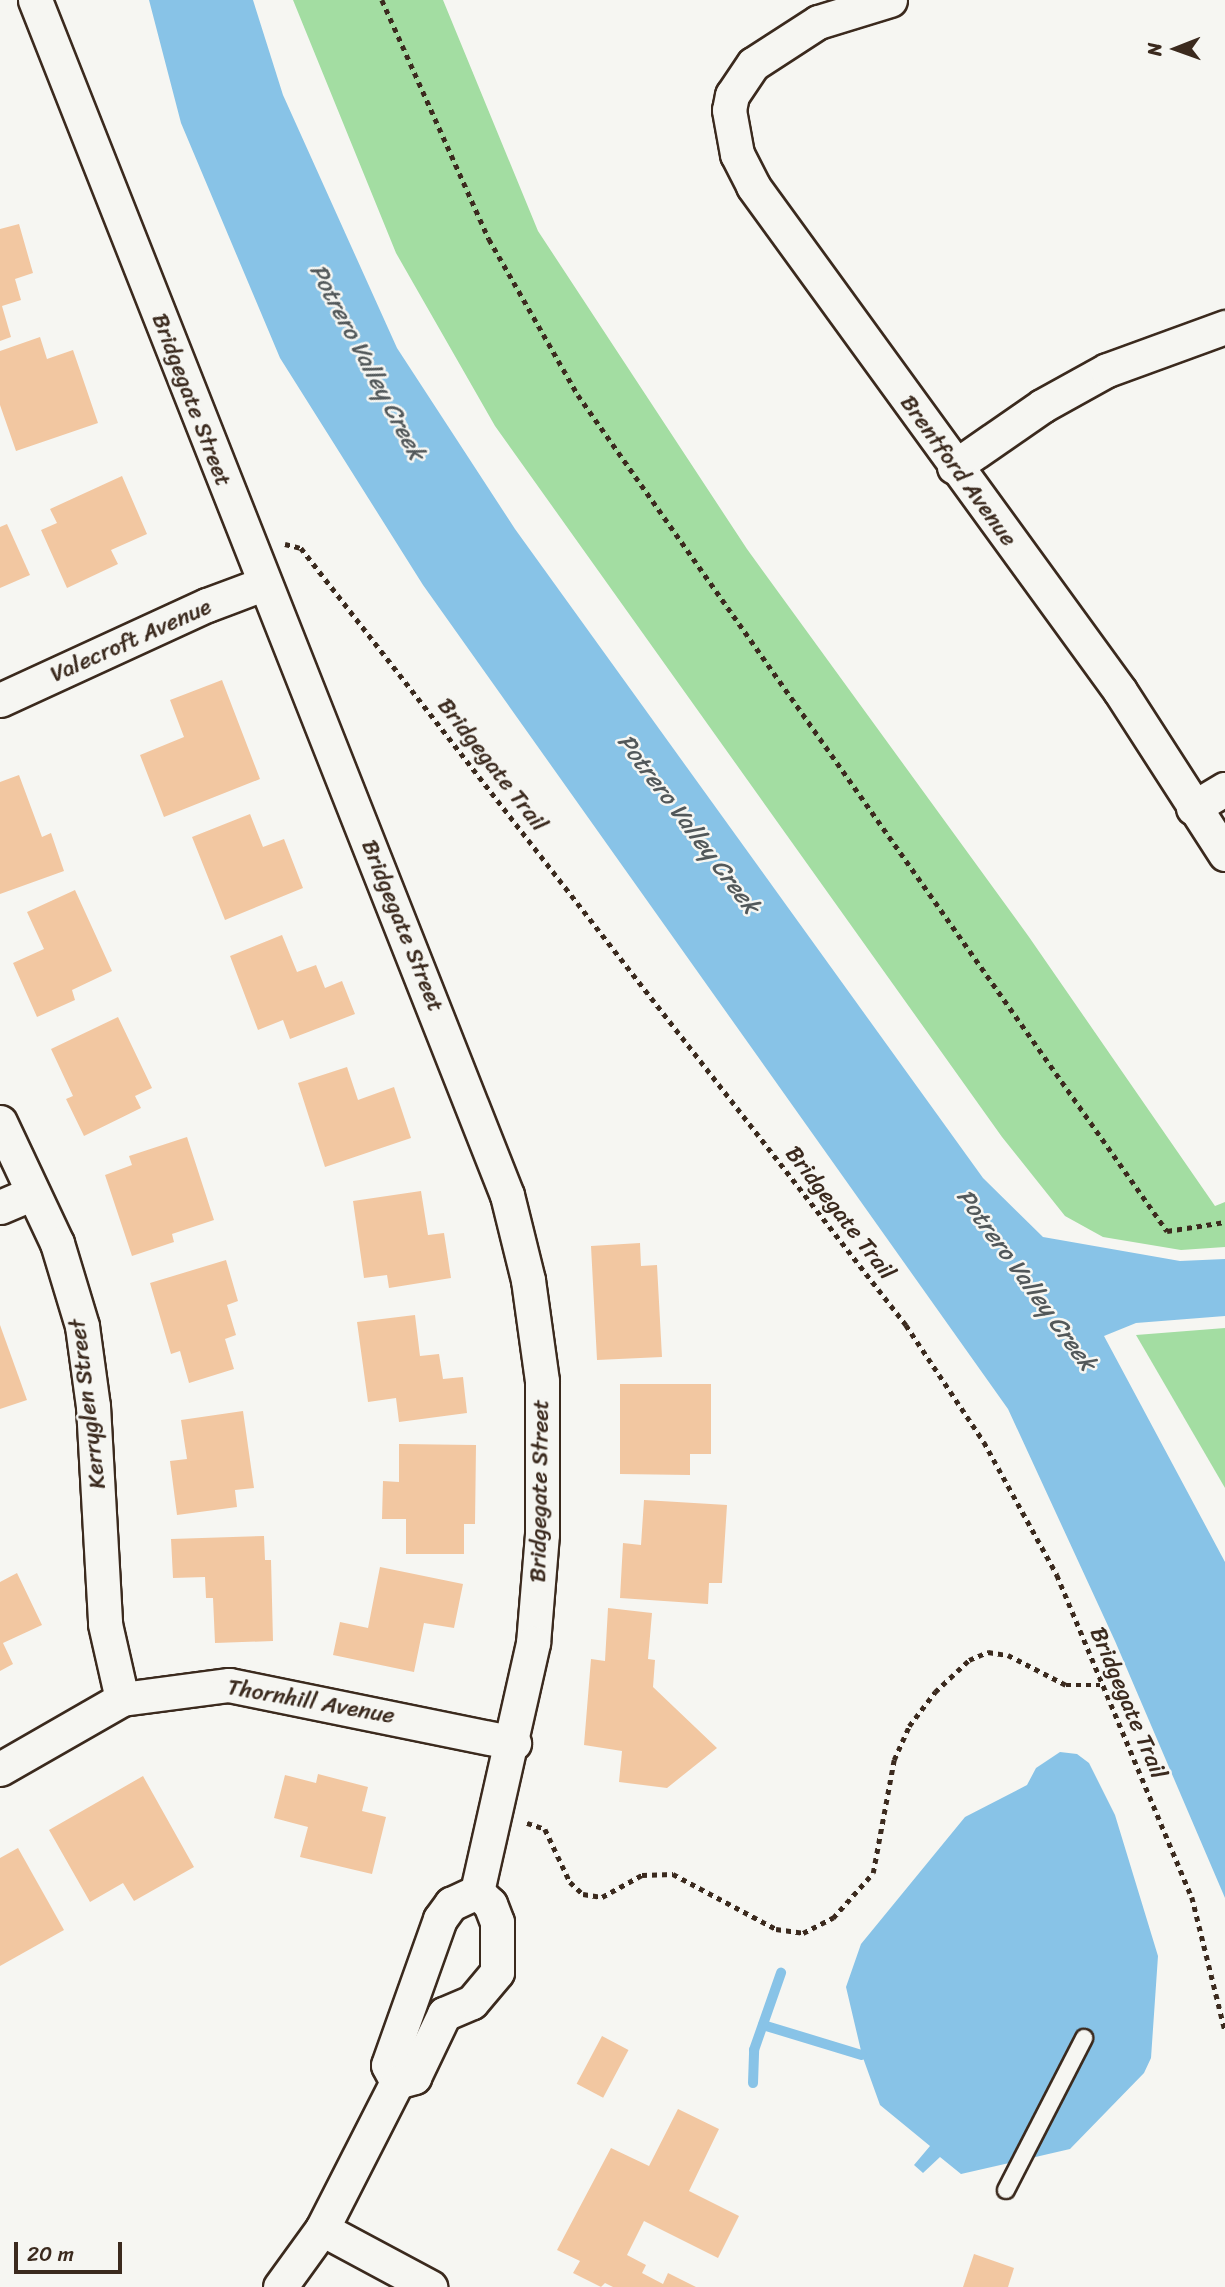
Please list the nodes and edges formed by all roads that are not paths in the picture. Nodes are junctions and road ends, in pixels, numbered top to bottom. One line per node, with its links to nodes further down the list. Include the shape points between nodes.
1 (35, 0): 5 (street, Bridgegate Street)
2 (890, 0): 4 (street, Brentford Avenue, via 818,22 769,51 741,77 732,95 731,130 753,186)
3 (1225, 327): 4 (street, via 1107,370 1042,406)
4 (954, 467): 8 (street, Brentford Avenue, via 1120,691)
5 (263, 584): 6 (street, Valecroft Avenue); 14 (street, Bridgegate Street, via 507,1195 528,1280 542,1381 545,1490 533,1643)
6 (0, 700)
7 (1225, 789): 8 (street)
8 (1193, 808): 9 (street, Brentford Avenue)
9 (1225, 853)
10 (0, 1122): 11 (street, Kerryglen Street)
11 (31, 1194): 12 (street); 13 (street, Kerryglen Street, via 57,1243 82,1326 95,1429 105,1624)
12 (0, 1208)
13 (122, 1699): 14 (street, Thornhill Avenue, via 229,1685); 15 (street, Thornhill Avenue)
14 (514, 1743): 16 (street, Bridgegate Street)
15 (0, 1769)
16 (477, 1892): 17 (street, via 451,1904 440,1919); 18 (street, via 490,1903 497,1922 497,1972 486,1991)
17 (419, 1987): 18 (street, via 433,2010); 20 (street, via 388,2065)
18 (444, 2014): 20 (street, via 414,2077)
19 (1084, 2038): 21 (lane)
20 (397, 2082): 22 (street)
21 (1006, 2190)
22 (322, 2229): 23 (street); 24 (street)
23 (280, 2287)
24 (430, 2287)

